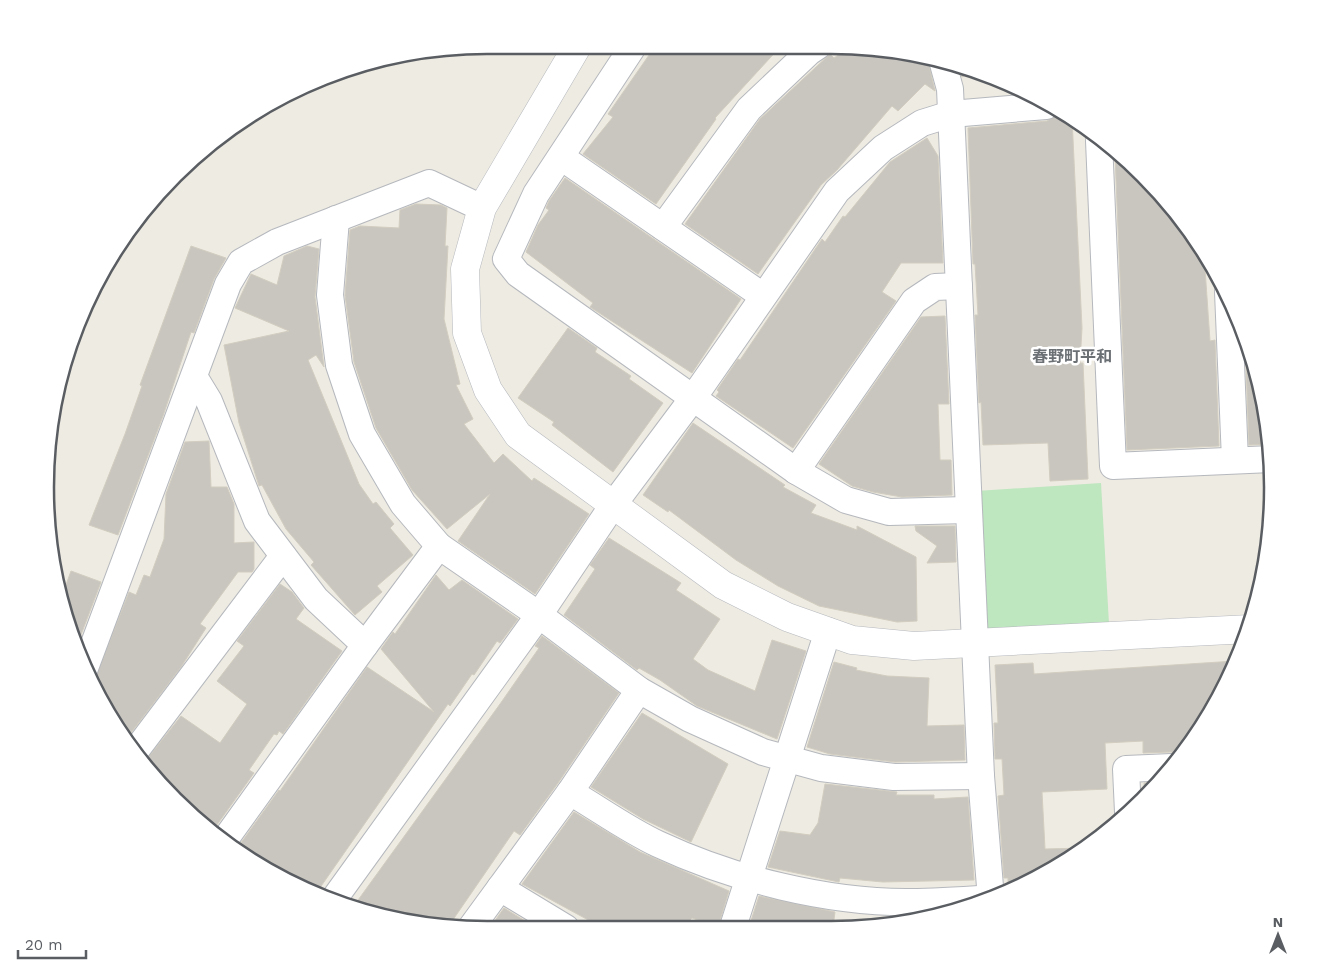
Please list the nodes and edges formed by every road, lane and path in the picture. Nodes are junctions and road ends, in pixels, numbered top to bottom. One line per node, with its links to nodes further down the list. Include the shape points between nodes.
1 (573, 54): 9 (street)
2 (628, 54): 8 (street)
3 (806, 54): 11 (street, via 749,109)
4 (945, 70): 6 (street, via 950,88)
5 (1038, 107): 6 (street)
6 (951, 114): 12 (street); 13 (street, via 922,123 884,148 837,191)
7 (1099, 147): 18 (street, via 1113,466)
8 (561, 157): 11 (street); 16 (street, via 536,194 506,259 518,274)
9 (482, 208): 10 (street, via 429,183); 20 (street, via 465,278 467,332 488,390 518,435)
10 (336, 219): 15 (street, via 276,242 241,262 228,284); 22 (street, via 330,294 339,365 362,434 404,504)
11 (663, 226): 13 (street)
12 (959, 286): 19 (street, via 935,287 914,301); 21 (street)
13 (762, 296): 16 (street)
14 (1229, 317): 18 (street)
15 (195, 378): 23 (street, via 209,401 257,521); 29 (street)
16 (693, 398): 19 (street); 20 (street)
17 (1263, 458): 18 (street)
18 (1235, 460)
19 (796, 471): 21 (street, via 846,500 888,512)
20 (613, 505): 24 (street); 26 (street, via 723,585 787,617)
21 (967, 510): 27 (street)
22 (439, 546): 24 (street); 28 (street)
23 (283, 556): 28 (street, via 316,599); 31 (street)
24 (539, 615): 30 (street); 41 (street)
25 (1240, 630): 27 (street)
26 (828, 631): 27 (street, via 852,640 914,646); 32 (street)
27 (976, 643): 34 (street)
28 (365, 645): 37 (street)
29 (89, 658)
30 (639, 690): 32 (street, via 690,719 762,752); 35 (street)
31 (139, 746)
32 (786, 758): 34 (street, via 820,768 894,777); 38 (street)
33 (1162, 767): 36 (street, via 1126,769)
34 (980, 776): 40 (street)
35 (570, 792): 38 (street, via 656,844 712,868); 39 (street)
36 (1128, 803)
37 (228, 835)
38 (747, 878): 42 (street, via 842,898 910,902); 45 (street)
39 (500, 888): 43 (street); 44 (street)
40 (990, 890)
41 (338, 894)
42 (963, 900)
43 (476, 921)
44 (554, 921)
45 (735, 921)

